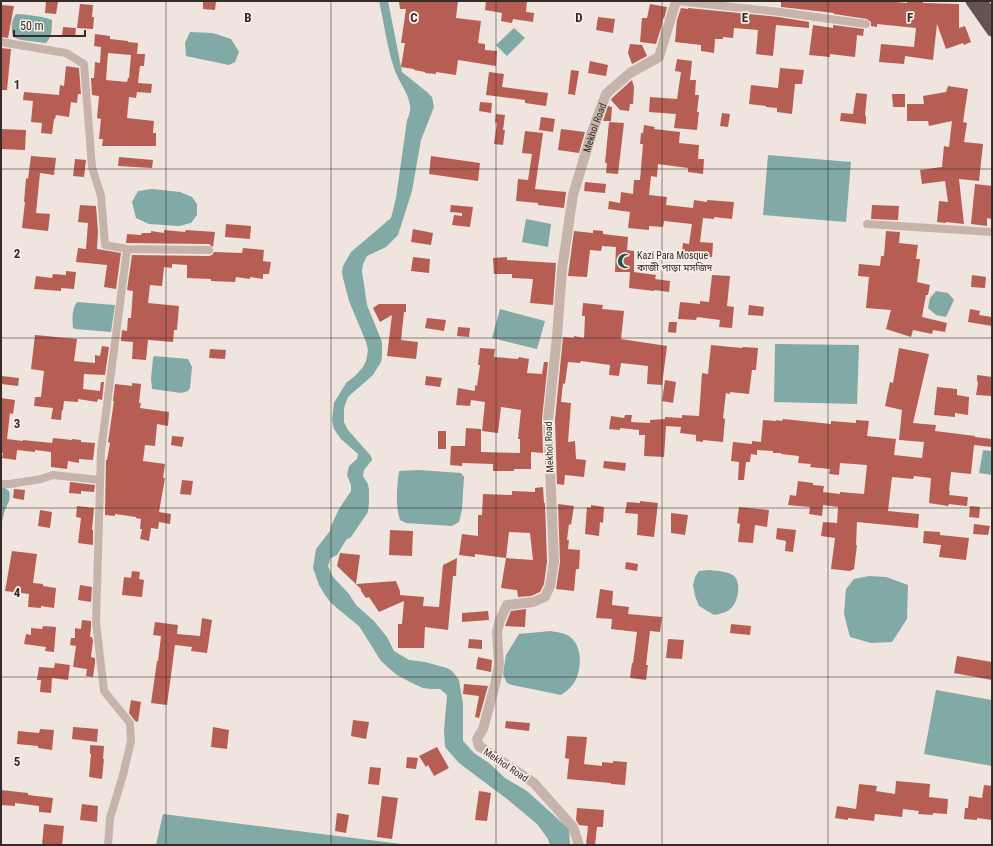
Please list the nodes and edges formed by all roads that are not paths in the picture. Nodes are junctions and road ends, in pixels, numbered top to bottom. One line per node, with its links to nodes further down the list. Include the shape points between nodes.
1 (676, 1): 5 (street); 15 (street, Mekhol Road, via 659,57 630,73 606,94 573,195 562,269 548,420 554,562 550,586 545,597 533,602 507,605 497,632 499,665 495,685 483,729 477,739 479,746 534,783 573,827)
2 (971, 1): 6 (highway)
3 (982, 1): 4 (highway)
4 (992, 15)
5 (866, 24)
6 (992, 31)
7 (1, 42): 10 (street, via 66,53 84,64 92,167 101,196 105,245)
8 (867, 224): 9 (street)
9 (992, 232)
10 (127, 249): 11 (street); 12 (street, via 101,451)
11 (209, 250)
12 (100, 480): 13 (street, via 53,475); 14 (street, via 96,622 104,691 130,723 130,741 110,818)
13 (1, 484)
14 (108, 845)
15 (579, 845)

